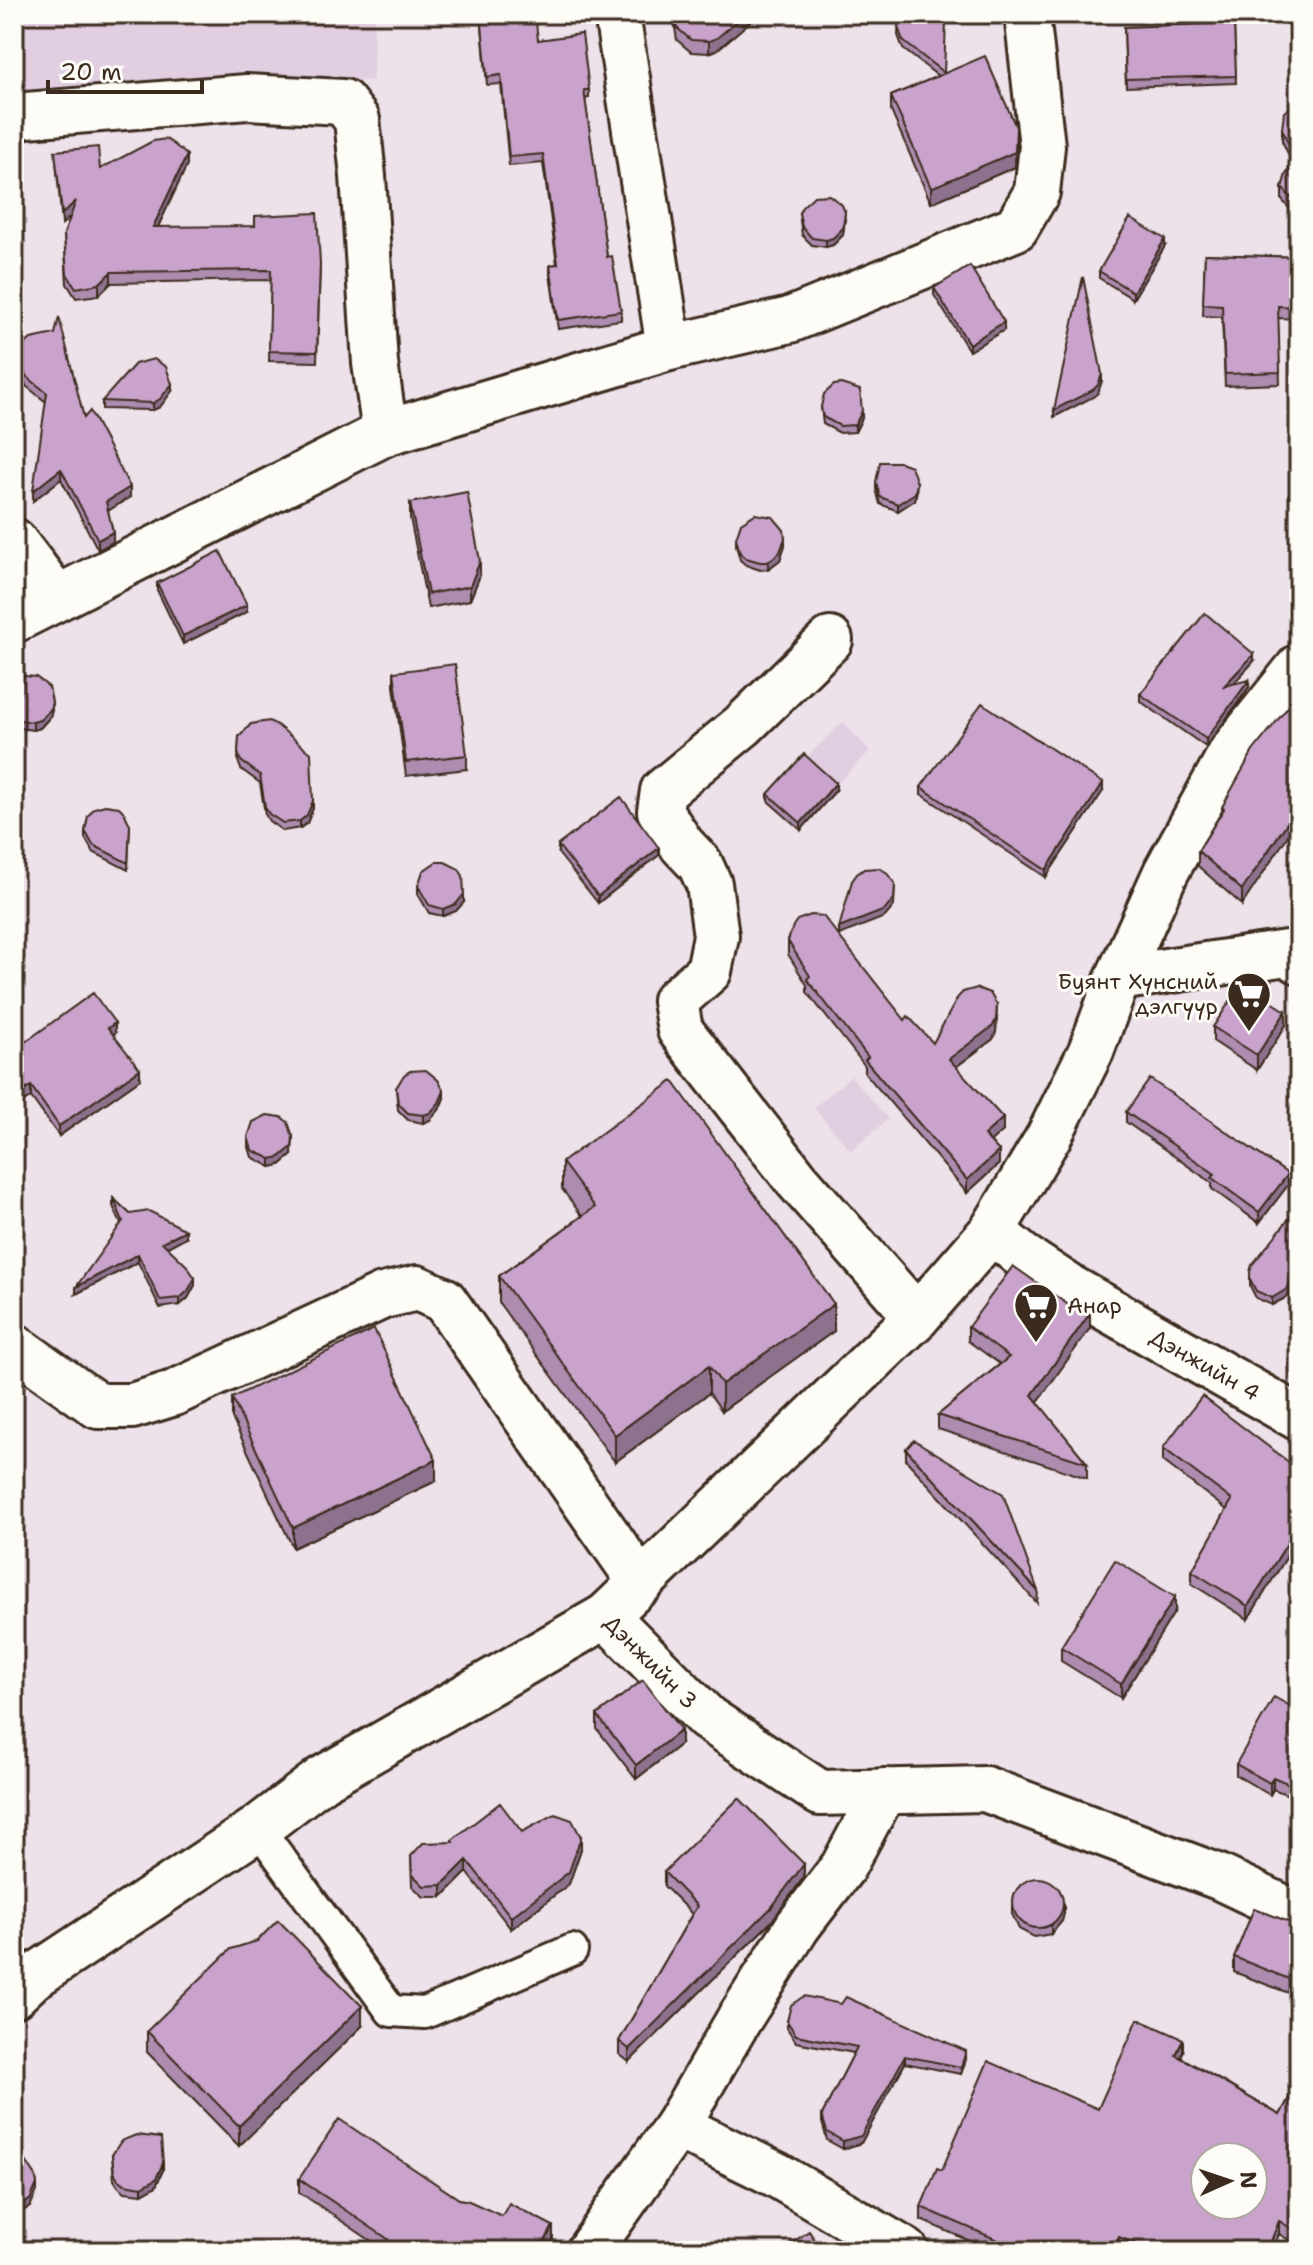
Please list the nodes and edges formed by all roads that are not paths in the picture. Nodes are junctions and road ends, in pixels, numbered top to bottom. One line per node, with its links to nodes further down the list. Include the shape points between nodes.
1 (617, 14): 4 (street)
2 (1027, 14): 4 (street, via 1042,146 1037,192 1016,228 790,320)
3 (14, 116): 5 (street, via 247,97 343,102 357,120)
4 (669, 348): 5 (street)
5 (385, 433): 7 (street)
6 (14, 541): 7 (street)
7 (56, 596): 8 (street)
8 (14, 620)
9 (830, 640): 14 (street, via 743,725 663,791 660,811 709,884 716,936 709,971 675,1001 680,1030 797,1180)
10 (1299, 667): 12 (street, via 1232,751 1166,872)
11 (1295, 954): 12 (street)
12 (1118, 978): 13 (street, via 1091,1051 1049,1136)
13 (992, 1231): 14 (street); 16 (street, Дэнжийн 4, via 1071,1288)
14 (917, 1317): 17 (street)
15 (14, 1346): 17 (street, via 98,1406 132,1406 174,1393 383,1296 417,1288 444,1300)
16 (1299, 1418)
17 (641, 1583): 18 (street)
18 (606, 1616): 19 (street, Дэнжийн 3, via 707,1718 820,1793); 20 (street, Дэнжийн 3, via 322,1779)
19 (884, 1791): 21 (street, Дэнжийн 3, via 985,1789 1219,1877); 24 (street, via 843,1867 791,1937)
20 (258, 1828): 22 (lane, via 391,2011 425,2013); 23 (street, Дэнжийн 3)
21 (1299, 1915)
22 (572, 1950)
23 (14, 1995)
24 (677, 2126): 25 (street); 26 (street, via 777,2175)
25 (589, 2251)
26 (906, 2251)

